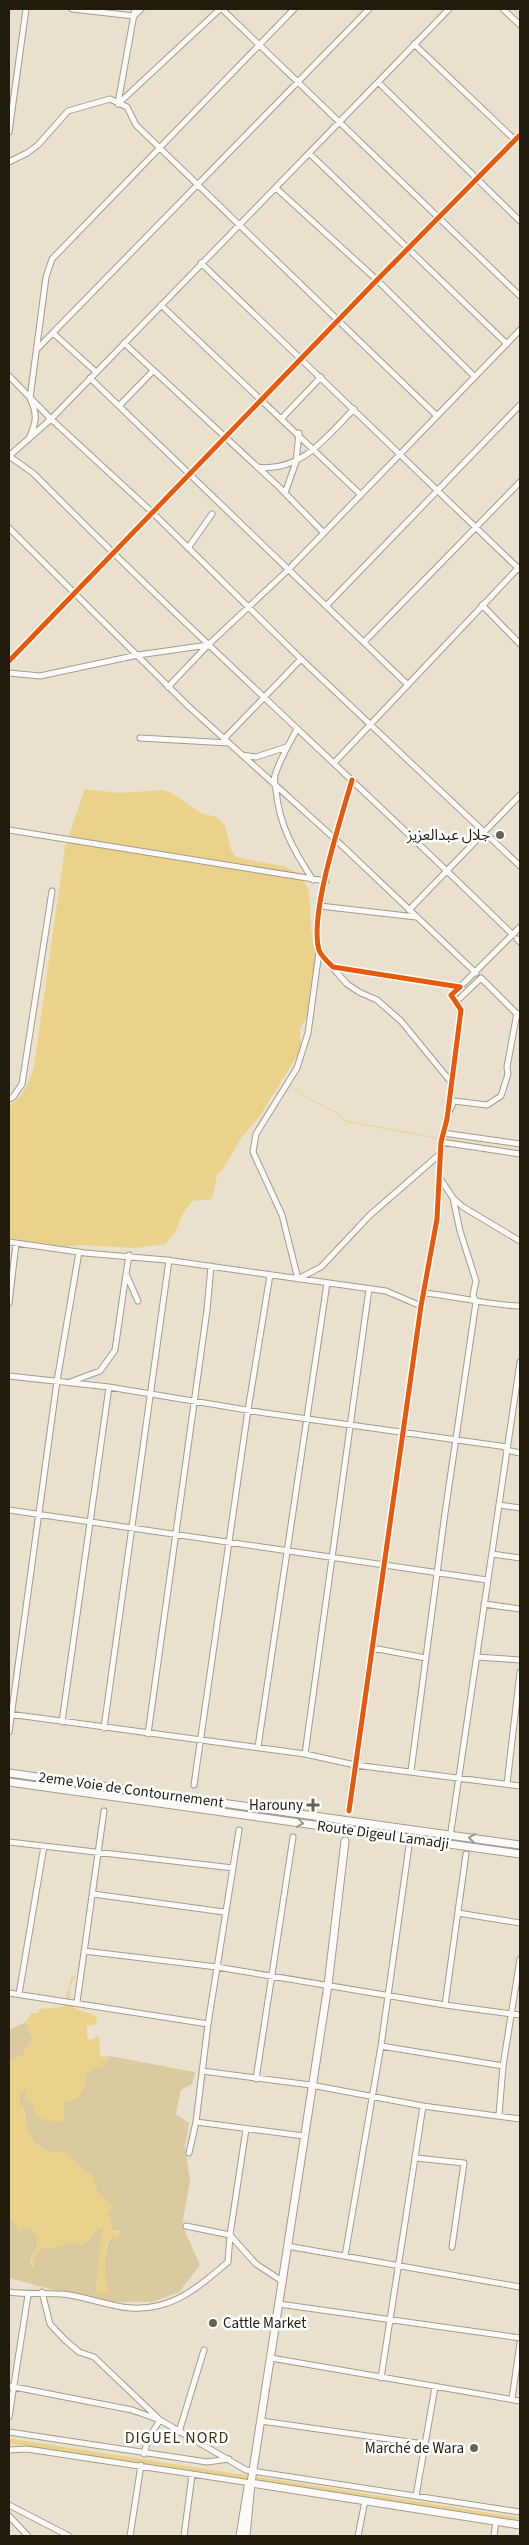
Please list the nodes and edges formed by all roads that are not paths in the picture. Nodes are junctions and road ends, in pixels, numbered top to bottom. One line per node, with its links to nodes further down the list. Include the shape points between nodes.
1 (26, 9): 18 (street)
2 (72, 9): 10 (street)
3 (135, 9): 10 (street)
4 (141, 9): 10 (street)
5 (221, 9): 12 (street); 16 (street)
6 (294, 9): 12 (street)
7 (369, 9): 14 (street)
8 (449, 9): 13 (street)
9 (503, 9): 11 (street)
10 (134, 16): 16 (street)
11 (520, 25)
12 (260, 44): 14 (street); 21 (street)
13 (414, 44): 15 (street); 20 (street)
14 (299, 81): 17 (street); 25 (street)
15 (378, 82): 17 (street); 24 (street)
16 (118, 104): 21 (street, via 127,107 136,126); 23 (street, via 110,99 68,111 38,145)
17 (340, 121): 22 (street); 27 (street)
18 (9, 132)
19 (520, 135): 20 (street)
20 (515, 140): 24 (street)
21 (161, 149): 25 (street); 40 (street, via 52,260 46,277)
22 (309, 152): 26 (street); 30 (street)
23 (9, 162)
24 (476, 180): 27 (street); 28 (street)
25 (198, 186): 29 (street); 37 (street)
26 (276, 188): 29 (street); 32 (street)
27 (438, 219): 30 (street); 33 (street)
28 (520, 221)
29 (240, 225): 31 (street); 35 (street)
30 (408, 249): 32 (street); 39 (street)
31 (201, 263): 34 (street); 41 (street)
32 (377, 280): 35 (street); 46 (street)
33 (520, 296)
34 (161, 305): 38 (street); 49 (street)
35 (338, 319): 41 (street); 53 (street)
36 (520, 330): 39 (street)
37 (53, 333): 40 (street); 43 (street)
38 (124, 343): 42 (street); 43 (street)
39 (507, 344): 46 (street)
40 (37, 348): 48 (street)
41 (301, 358): 45 (street); 49 (street)
42 (153, 371): 51 (street); 58 (street)
43 (96, 372): 47 (street)
44 (9, 376): 48 (street)
45 (321, 377): 52 (street); 54 (street)
46 (475, 377): 53 (street)
47 (90, 378): 51 (street); 55 (street)
48 (30, 398): 55 (street); 57 (street, via 36,411 36,422)
49 (262, 399): 54 (street); 58 (street)
50 (520, 405): 67 (street)
51 (119, 406): 65 (street)
52 (354, 409): 59 (street); 60 (street)
53 (437, 416): 60 (street)
54 (282, 418): 56 (street)
55 (51, 419): 57 (street); 70 (street)
56 (298, 433): 59 (street); 63 (street)
57 (29, 438): 61 (street)
58 (224, 438): 64 (street); 65 (street)
59 (315, 449): 63 (street); 69 (street)
60 (400, 453): 67 (street); 69 (street)
61 (9, 456): 62 (street); 76 (street, via 33,473)
62 (9, 461)
63 (296, 462): 64 (street, via 272,469); 68 (street)
64 (256, 467): 68 (street)
65 (189, 475): 70 (street); 78 (street)
66 (520, 482): 73 (street)
67 (437, 490): 73 (street); 81 (street)
68 (285, 493): 74 (street)
69 (360, 494): 74 (street)
70 (153, 513): 75 (street); 76 (street)
71 (212, 514): 75 (street)
72 (9, 528): 79 (street)
73 (477, 528): 77 (street); 83 (street)
74 (324, 533): 78 (street)
75 (188, 548): 82 (street)
76 (114, 552): 79 (street); 85 (street)
77 (520, 568): 80 (street)
78 (288, 570): 81 (street); 82 (street)
79 (74, 593): 86 (street); 88 (street)
80 (482, 605): 84 (street); 90 (street)
81 (326, 606): 83 (street)
82 (248, 608): 85 (street); 87 (street)
83 (364, 642): 90 (street)
84 (520, 644)
85 (208, 645): 86 (street); 91 (street); 92 (street)
86 (138, 655): 89 (street, via 40,676); 91 (street)
87 (301, 659): 92 (street); 93 (street)
88 (9, 661)
89 (9, 673)
90 (408, 685): 93 (street)
91 (168, 686): 96 (street)
92 (264, 698): 94 (street); 96 (street)
93 (370, 724): 99 (street); 104 (street)
94 (298, 729): 97 (street); 99 (street)
95 (140, 738): 96 (street)
96 (226, 741): 98 (street)
97 (287, 747): 98 (street, via 256,757); 101 (street, via 274,777)
98 (242, 755): 101 (street)
99 (334, 763): 100 (street)
100 (352, 780): 105 (street); 107 (street)
101 (275, 785): 105 (street); 108 (street, via 281,822)
102 (520, 795): 104 (street)
103 (9, 830): 108 (street)
104 (485, 831): 106 (street); 107 (street)
105 (336, 839): 109 (street); 112 (street)
106 (520, 866)
107 (448, 872): 112 (street); 115 (street)
108 (313, 880): 109 (street)
109 (326, 881): 111 (street)
110 (52, 891): 123 (street, via 22,1084)
111 (320, 906): 113 (street); 116 (street, via 316,933)
112 (410, 910): 113 (street)
113 (416, 917): 118 (street)
114 (520, 927): 115 (street)
115 (513, 935): 118 (street)
116 (319, 952): 117 (street); 141 (street, via 308,1033 296,1068 256,1134 253,1152 282,1215)
117 (333, 967): 119 (street, via 460,987); 122 (street, via 348,984 377,1000 401,1021)
118 (476, 973): 119 (street)
119 (451, 995): 120 (street)
120 (456, 1002): 121 (street, via 481,978); 122 (street, via 461,1010)
121 (518, 1015): 124 (street, via 501,1096 487,1105 454,1101)
122 (451, 1082): 124 (street)
123 (9, 1099)
124 (447, 1117): 125 (street)
125 (443, 1133): 126 (street); 127 (street)
126 (441, 1142): 128 (street); 129 (street)
127 (520, 1144)
128 (440, 1154): 130 (street); 141 (street, via 370,1215 321,1267)
129 (520, 1154)
130 (439, 1176): 131 (street); 144 (street, via 437,1219)
131 (452, 1198): 132 (street, via 463,1208); 146 (street, via 476,1281 473,1295)
132 (520, 1241)
133 (9, 1242): 134 (street)
134 (16, 1244): 135 (street); 147 (street)
135 (79, 1252): 136 (street); 152 (street)
136 (129, 1255): 137 (street); 139 (street)
137 (169, 1260): 138 (street); 155 (street)
138 (211, 1266): 140 (street); 156 (street)
139 (126, 1274): 145 (street); 153 (street, via 115,1350 100,1371)
140 (270, 1275): 141 (street); 159 (street)
141 (298, 1279): 142 (street)
142 (327, 1283): 143 (street); 160 (street)
143 (369, 1290): 148 (street, via 389,1292); 161 (street)
144 (424, 1293): 146 (street); 148 (street)
145 (138, 1301)
146 (476, 1302): 149 (street); 163 (street)
147 (9, 1303)
148 (421, 1306): 162 (street)
149 (520, 1306)
150 (520, 1362): 157 (street)
151 (9, 1376): 152 (street)
152 (57, 1381): 153 (street); 169 (street)
153 (68, 1382): 154 (street)
154 (109, 1387): 155 (street); 170 (street)
155 (150, 1393): 156 (street); 171 (street)
156 (194, 1400): 159 (street); 172 (street)
157 (514, 1400): 158 (street); 164 (street)
158 (520, 1401)
159 (248, 1410): 160 (street); 173 (street)
160 (306, 1418): 161 (street); 174 (street)
161 (350, 1424): 162 (street); 176 (street)
162 (404, 1432): 163 (street); 178 (street)
163 (456, 1439): 164 (street); 179 (street)
164 (507, 1449): 165 (street); 166 (street)
165 (520, 1453)
166 (499, 1505): 167 (street); 175 (street)
167 (520, 1508)
168 (9, 1510): 169 (street)
169 (40, 1514): 170 (street); 188 (street)
170 (90, 1521): 171 (street); 189 (street)
171 (132, 1528): 172 (street); 190 (street)
172 (174, 1534): 173 (street); 192 (street)
173 (230, 1543): 174 (street); 193 (street)
174 (287, 1550): 176 (street); 194 (street)
175 (492, 1554): 177 (street); 180 (street)
176 (331, 1557): 178 (street); 195 (street)
177 (520, 1558)
178 (385, 1566): 179 (street); 183 (street)
179 (437, 1572): 180 (street); 185 (street)
180 (487, 1580): 181 (street)
181 (484, 1604): 182 (street); 184 (street)
182 (520, 1609)
183 (372, 1648): 185 (street); 196 (street)
184 (477, 1656): 186 (street); 199 (street)
185 (426, 1658): 197 (street)
186 (520, 1660)
187 (520, 1672): 201 (street)
188 (10, 1714): 189 (street); 191 (street)
189 (62, 1722): 190 (street)
190 (104, 1728): 192 (street)
191 (9, 1732)
192 (148, 1734): 193 (street)
193 (201, 1741): 194 (street); 202 (street)
194 (258, 1747): 195 (street)
195 (305, 1754): 196 (street)
196 (355, 1765): 197 (street); 205 (street)
197 (411, 1771): 199 (street)
198 (9, 1773): 211 (main road, 2eme Voie de Contournement, one-way to 198)
199 (459, 1779): 201 (street); 207 (street)
200 (9, 1782): 216 (main road, Route Digeul Lamadji, one-way to 216)
201 (507, 1784): 203 (street)
202 (194, 1785)
203 (520, 1786)
204 (104, 1811): 214 (street)
205 (349, 1812)
206 (239, 1830): 217 (street)
207 (451, 1830)
208 (293, 1838): 225 (street)
209 (346, 1841): 226 (main road)
210 (9, 1842): 212 (street)
211 (520, 1845)
212 (44, 1846): 214 (street); 228 (street)
213 (409, 1846): 229 (street)
214 (99, 1852): 217 (street); 218 (street)
215 (466, 1854): 220 (street)
216 (520, 1854)
217 (234, 1868): 219 (street)
218 (93, 1894): 219 (street); 222 (street)
219 (224, 1912): 224 (street)
220 (458, 1913): 221 (street); 231 (street)
221 (520, 1923)
222 (84, 1952): 224 (street); 230 (street)
223 (520, 1959): 232 (street)
224 (217, 1968): 225 (street); 234 (street)
225 (270, 1976): 226 (street); 238 (street)
226 (328, 1985): 229 (street); 239 (main road)
227 (9, 1993): 228 (street)
228 (19, 1994): 230 (street)
229 (387, 1996): 231 (street); 235 (street)
230 (77, 2002): 234 (street)
231 (445, 2005): 232 (street)
232 (512, 2014): 233 (street); 236 (street)
233 (520, 2015)
234 (208, 2024): 237 (street)
235 (381, 2046): 236 (street); 240 (street)
236 (503, 2066): 242 (street)
237 (202, 2071): 238 (street); 244 (street)
238 (256, 2078): 239 (street)
239 (311, 2085): 240 (street); 246 (main road)
240 (373, 2097): 241 (street); 253 (street)
241 (423, 2106): 242 (street); 248 (street)
242 (499, 2114): 243 (street)
243 (520, 2119)
244 (196, 2122): 245 (street); 247 (street)
245 (246, 2129): 246 (street); 250 (street)
246 (304, 2136): 251 (main road)
247 (189, 2153)
248 (416, 2158): 252 (street, via 464,2163); 254 (street)
249 (186, 2226): 250 (street)
250 (230, 2236): 255 (street, via 256,2264); 258 (street, via 228,2262 191,2293 165,2305 124,2307)
251 (287, 2246): 253 (street); 255 (main road)
252 (452, 2247)
253 (346, 2256): 254 (street)
254 (399, 2266): 256 (street); 261 (street)
255 (282, 2281): 260 (main road)
256 (520, 2288)
257 (9, 2292): 259 (street)
258 (42, 2292): 259 (street); 272 (street, via 50,2324 79,2352 94,2357)
259 (28, 2295): 267 (street)
260 (279, 2304): 261 (street); 265 (main road)
261 (391, 2320): 262 (street); 266 (street)
262 (520, 2338)
263 (520, 2343): 269 (street)
264 (204, 2350): 275 (street)
265 (271, 2358): 266 (street); 273 (main road)
266 (381, 2378): 268 (street)
267 (11, 2387): 271 (street); 272 (street, via 132,2410)
268 (435, 2388): 269 (street); 276 (street)
269 (512, 2399): 270 (street)
270 (520, 2401)
271 (9, 2417)
272 (160, 2420): 275 (street); 278 (street, via 148,2439)
273 (261, 2421): 276 (street); 282 (main road)
274 (9, 2432): 278 (street)
275 (179, 2432): 279 (street)
276 (424, 2444): 283 (street)
277 (9, 2450): 280 (street, via 27,2449)
278 (144, 2454): 279 (street, via 214,2463)
279 (229, 2460): 282 (street)
280 (141, 2465): 281 (street); 292 (street)
281 (192, 2475): 282 (street); 293 (street)
282 (252, 2477): 283 (street); 284 (main road); 294 (main road, via 247,2489); 295 (main road)
283 (416, 2496): 286 (street)
284 (365, 2501): 288 (main road); 296 (street)
285 (9, 2504): 291 (street)
286 (520, 2512)
287 (9, 2516): 290 (street)
288 (496, 2521): 289 (main road); 297 (street)
289 (520, 2525)
290 (28, 2536)
291 (69, 2536)
292 (130, 2536)
293 (184, 2536)
294 (240, 2536)
295 (246, 2536)
296 (358, 2536)
297 (494, 2536)

